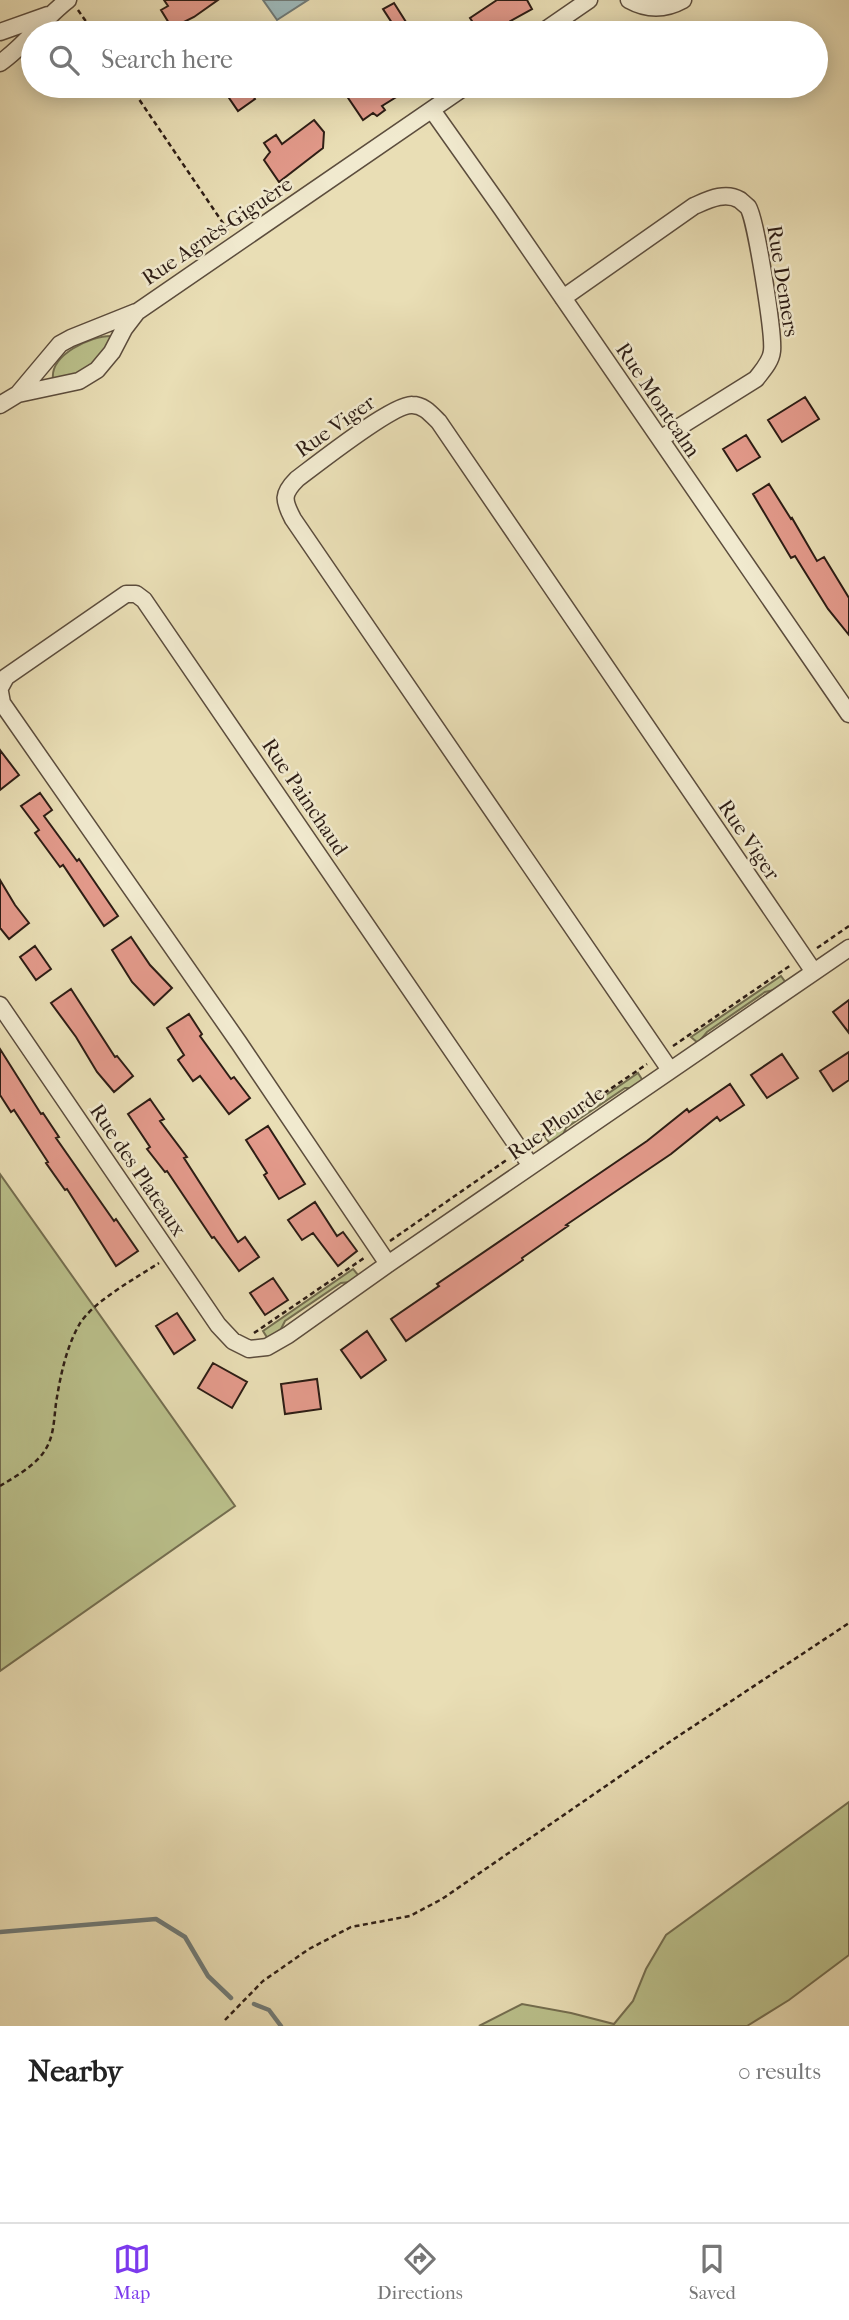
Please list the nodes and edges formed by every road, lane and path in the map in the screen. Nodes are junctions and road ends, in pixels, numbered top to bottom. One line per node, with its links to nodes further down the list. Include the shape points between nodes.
1 (70, 0): 5 (street); 8 (path)
2 (589, 0): 9 (street)
3 (629, 0): 4 (street, via 659,8)
4 (683, 0)
5 (48, 15): 6 (street); 7 (street)
6 (31, 21)
7 (43, 21)
8 (85, 21)
9 (558, 21)
10 (21, 25): 11 (street)
11 (0, 32)
12 (21, 45): 13 (street)
13 (0, 63)
14 (138, 98): 17 (path)
15 (449, 98): 16 (street, Rue Agnès-Giguère)
16 (432, 110): 17 (street, Rue Agnès-Giguère); 18 (street, Rue Montcalm)
17 (236, 243): 19 (street, Rue Agnès-Giguère)
18 (563, 298): 22 (street, Rue Montcalm); 22 (street, Rue Demers, via 694,206 728,196 748,207 765,289 772,352 767,366 755,379)
19 (137, 312): 20 (street, via 60,344); 20 (street, Rue Agnès-Giguère, via 97,370 79,381)
20 (18, 394): 21 (street, Rue Agnès-Giguère)
21 (0, 405)
22 (660, 439): 24 (street, Rue Montcalm)
23 (0, 690): 32 (street, Rue Painchaud, via 6,677 126,594 144,600); 34 (street, Rue Painchaud, via 2,703)
24 (849, 714)
25 (849, 926): 27 (path)
26 (849, 948): 28 (street, Rue Plourde)
27 (803, 957): 28 (street, Rue Viger); 30 (path); 30 (street, Rue Viger, via 439,422 416,405 404,405 387,415 297,479 288,488 287,506)
28 (814, 972): 31 (street, Rue Plourde)
29 (0, 1005): 35 (street, Rue des Plateaux)
30 (660, 1055): 31 (street, Rue Viger); 32 (path)
31 (670, 1070): 33 (street, Rue Plourde)
32 (520, 1151): 33 (street, Rue Painchaud); 34 (path)
33 (531, 1166): 36 (street, Rue Plourde)
34 (378, 1249): 36 (street, Rue Painchaud); 37 (path)
35 (170, 1255): 37 (street, Rue des Plateaux, via 218,1325); 38 (path, via 103,1300 79,1324 65,1360 48,1446 38,1459)
36 (388, 1264): 37 (street, Rue Plourde, via 268,1347)
37 (244, 1346)
38 (0, 1486)
39 (849, 1623): 40 (path, via 442,1899 410,1916 351,1927 309,1949 263,1981)
40 (225, 2020)

